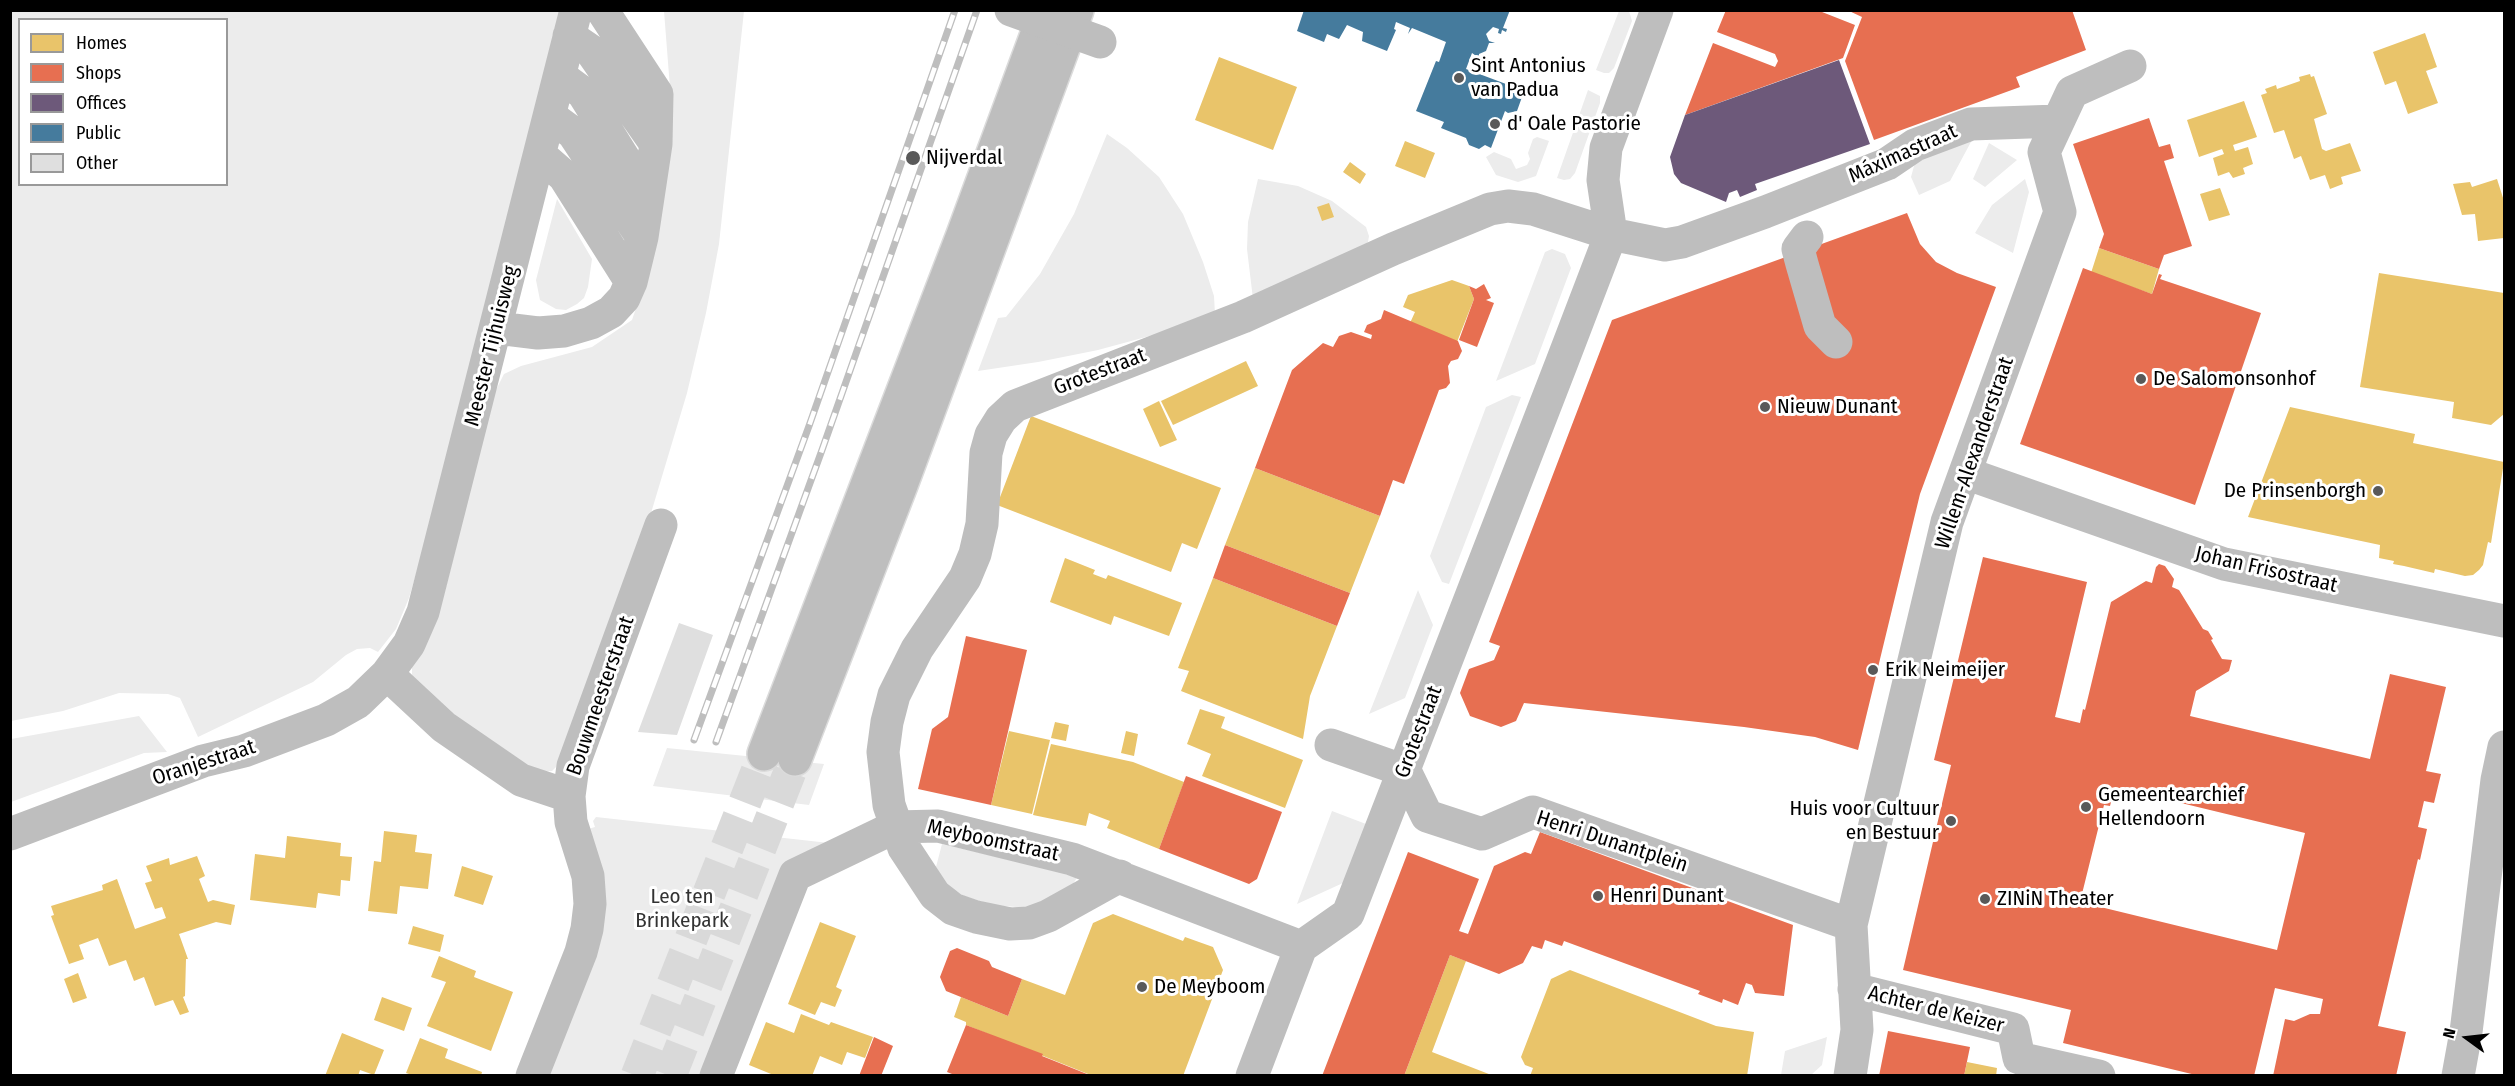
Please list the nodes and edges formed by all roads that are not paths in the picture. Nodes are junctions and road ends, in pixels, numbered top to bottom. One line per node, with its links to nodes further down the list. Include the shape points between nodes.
1 (602, 10): 12 (street, via 657,94)
2 (1011, 10): 7 (street, bridge)
3 (1046, 10): 4 (street, via 779,756 901,485)
4 (1077, 10)
5 (1657, 10): 16 (street, Grotestraat, via 1606,148 1603,180)
6 (573, 23): 9 (street, Meester Tijhuisweg); 12 (street)
7 (1100, 42)
8 (2130, 66): 11 (street, via 2072,92)
9 (560, 76): 10 (street, Meester Tijhuisweg); 14 (street, via 583,93)
10 (550, 116): 13 (street, Meester Tijhuisweg); 17 (street, via 573,133)
11 (2058, 122): 15 (street, Máximastraat, via 1971,124 1916,145 1887,164); 21 (street, Willem-Alexanderstraat, via 2044,152 2060,212)
12 (656, 144): 14 (street)
13 (540, 155): 19 (street, via 564,176); 20 (street, Meester Tijhuisweg)
14 (648, 196): 17 (street)
15 (1765, 212): 16 (street, Máximastraat, via 1665,245); 18 (street, via 1788,216 1803,228)
16 (1611, 234): 27 (street, Grotestraat); 29 (street, Grotestraat, via 1533,209 1490,209 1243,317 1015,406 991,435 986,453 982,524 965,579 903,673 887,722 884,776)
17 (642, 237): 19 (street)
18 (1807, 237)
19 (631, 282): 20 (street, via 624,298 611,312 591,323 538,333)
20 (497, 328): 24 (street, Meester Tijhuisweg, via 423,612 409,644)
21 (1965, 473): 23 (street, Johan Frisostraat, via 2224,564); 33 (street, Willem-Alexanderstraat, via 1947,522)
22 (661, 525): 28 (street, Bouwmeesterstraat, via 573,766)
23 (2505, 621)
24 (387, 674): 28 (street, via 444,727 521,780); 30 (street, Oranjestraat, via 358,702 326,720 244,751 203,761)
25 (1331, 745): 27 (street)
26 (2505, 747): 32 (street, via 2497,780)
27 (1405, 771): 33 (street, Henri Dunantplein, via 1427,816 1482,834 1533,812); 34 (street, Grotestraat, via 1348,914)
28 (569, 796): 36 (street, Bouwmeesterstraat, via 571,822 588,876 587,929)
29 (895, 827): 31 (street, Meyboomstraat, via 938,826 976,833); 31 (street, Meyboomstraat, via 935,895 953,909 976,917 1010,924 1029,923); 37 (street, via 795,875)
30 (10, 834)
31 (1120, 876): 34 (street, Meyboomstraat)
32 (2494, 907): 41 (street)
33 (1851, 925): 35 (street, Willem-Alexanderstraat)
34 (1301, 947): 38 (street)
35 (1854, 989): 39 (street, Willem-Alexanderstraat, via 1857,1030); 40 (street, Achter de Keizer, via 2013,1029 2019,1058)
36 (532, 1076)
37 (716, 1076)
38 (1252, 1076)
39 (1850, 1076)
40 (2099, 1076)
41 (2458, 1076)

